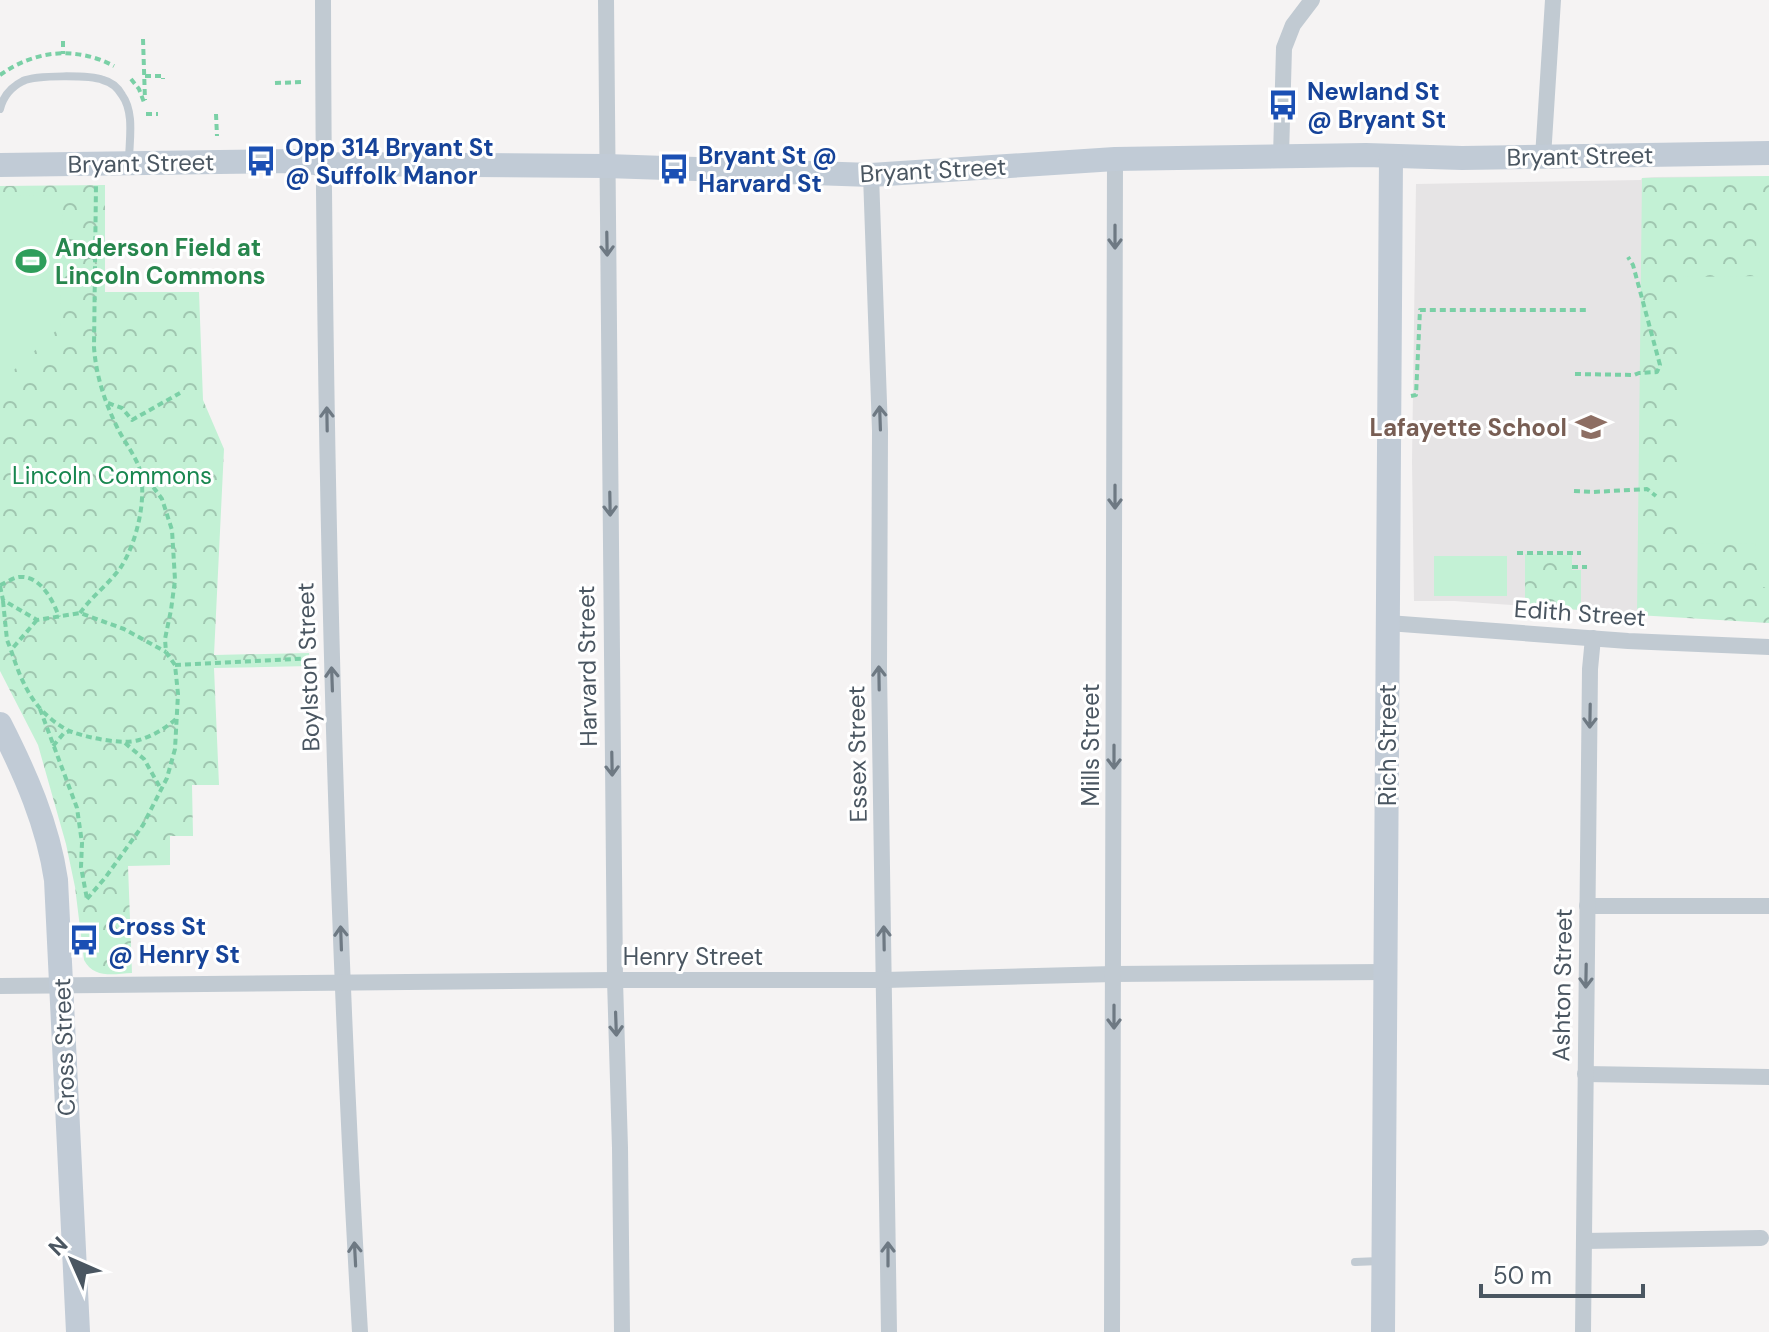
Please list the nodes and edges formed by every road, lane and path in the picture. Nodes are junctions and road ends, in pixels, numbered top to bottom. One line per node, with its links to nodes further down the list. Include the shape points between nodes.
1 (323, 0): 25 (street, Boylston Street)
2 (606, 0): 27 (street, Harvard Street)
3 (1312, 0): 19 (street, via 1284,48)
4 (1553, 0): 21 (street)
5 (143, 39): 8 (path)
6 (63, 41): 7 (path)
7 (63, 54)
8 (145, 76): 9 (path); 13 (path)
9 (163, 79)
10 (303, 82): 11 (path)
11 (275, 83)
12 (0, 109): 24 (lane, via 11,90 31,78 104,80 128,105)
13 (146, 114): 14 (path); 16 (path)
14 (158, 114)
15 (216, 114): 17 (path)
16 (146, 126)
17 (217, 136)
18 (1769, 153): 21 (main road, Bryant Street)
19 (1281, 156): 20 (main road, Bryant Street); 22 (main road, Bryant Street)
20 (1391, 157): 21 (main road, Bryant Street); 47 (main road, Rich Street)
21 (1543, 157)
22 (1115, 159): 28 (main road, Bryant Street); 64 (street, Mills Street, one-way to 64)
23 (96, 163): 24 (main road, Bryant Street); 26 (main road, Bryant Street); 34 (path, via 94,347)
24 (129, 163): 25 (main road, Bryant Street)
25 (323, 164): 27 (main road, Bryant Street); 52 (street, Boylston Street, one-way to 25)
26 (0, 165)
27 (606, 166): 28 (main road, Bryant Street); 65 (street, Harvard Street, one-way to 65)
28 (871, 175): 66 (street, Essex Street, one-way to 28, via 880,431)
29 (1628, 257): 31 (path, via 1659,369 1634,375)
30 (1587, 310): 33 (path, via 1420,310)
31 (1575, 374)
32 (180, 393): 34 (path, via 132,420 122,408)
33 (1416, 393)
34 (106, 402): 35 (path)
35 (139, 467): 44 (path, via 141,511 133,543 110,581); 51 (path, via 162,499 172,530 175,580)
36 (1574, 491): 37 (path, via 1647,489)
37 (1656, 496)
38 (1517, 553): 39 (path)
39 (1581, 553)
40 (1572, 567): 41 (path)
41 (1587, 567)
42 (0, 586): 43 (path); 45 (path, via 19,577 35,581 48,592)
43 (3, 600): 46 (path); 50 (path)
44 (80, 613): 45 (path); 51 (path)
45 (59, 617): 46 (path)
46 (37, 620): 50 (path)
47 (1388, 623): 48 (street, Edith Street); 63 (main road, Rich Street)
48 (1593, 638): 49 (street, Edith Street); 61 (street, Ashton Street, one-way to 61)
49 (1769, 647)
50 (11, 650): 54 (path)
51 (166, 652): 53 (path)
52 (331, 657): 53 (path); 67 (street, Boylston Street, one-way to 52)
53 (175, 665): 55 (path)
54 (40, 709): 57 (path); 59 (path)
55 (177, 718): 58 (path, via 139,741); 60 (path, via 172,765)
56 (0, 724): 68 (main road, Cross Street, via 51,853)
57 (70, 731): 58 (path); 59 (path)
58 (125, 743): 60 (path, via 144,759)
59 (53, 746): 60 (path, via 77,808 87,899 143,825)
60 (161, 789)
61 (1587, 906): 62 (street); 70 (street, Ashton Street, one-way to 70)
62 (1769, 906)
63 (1386, 972): 64 (street, Henry Street); 74 (main road, Rich Street)
64 (1114, 974): 66 (street, Henry Street); 80 (street, Mills Street, one-way to 80)
65 (615, 980): 66 (street, Henry Street); 67 (street, Henry Street); 78 (street, Harvard Street, one-way to 78)
66 (885, 980): 79 (street, Essex Street, one-way to 66)
67 (343, 983): 68 (street, Henry Street); 77 (street, Boylston Street, one-way to 67)
68 (61, 985): 69 (street, Henry Street); 76 (main road, Cross Street)
69 (0, 986)
70 (1585, 1074): 71 (street); 73 (street, Ashton Street)
71 (1769, 1077)
72 (1761, 1238): 73 (street)
73 (1584, 1241): 82 (street, Ashton Street)
74 (1384, 1261): 75 (lane); 81 (main road, Rich Street)
75 (1355, 1262)
76 (78, 1332)
77 (360, 1332)
78 (622, 1332)
79 (889, 1332)
80 (1112, 1332)
81 (1383, 1332)
82 (1583, 1332)

